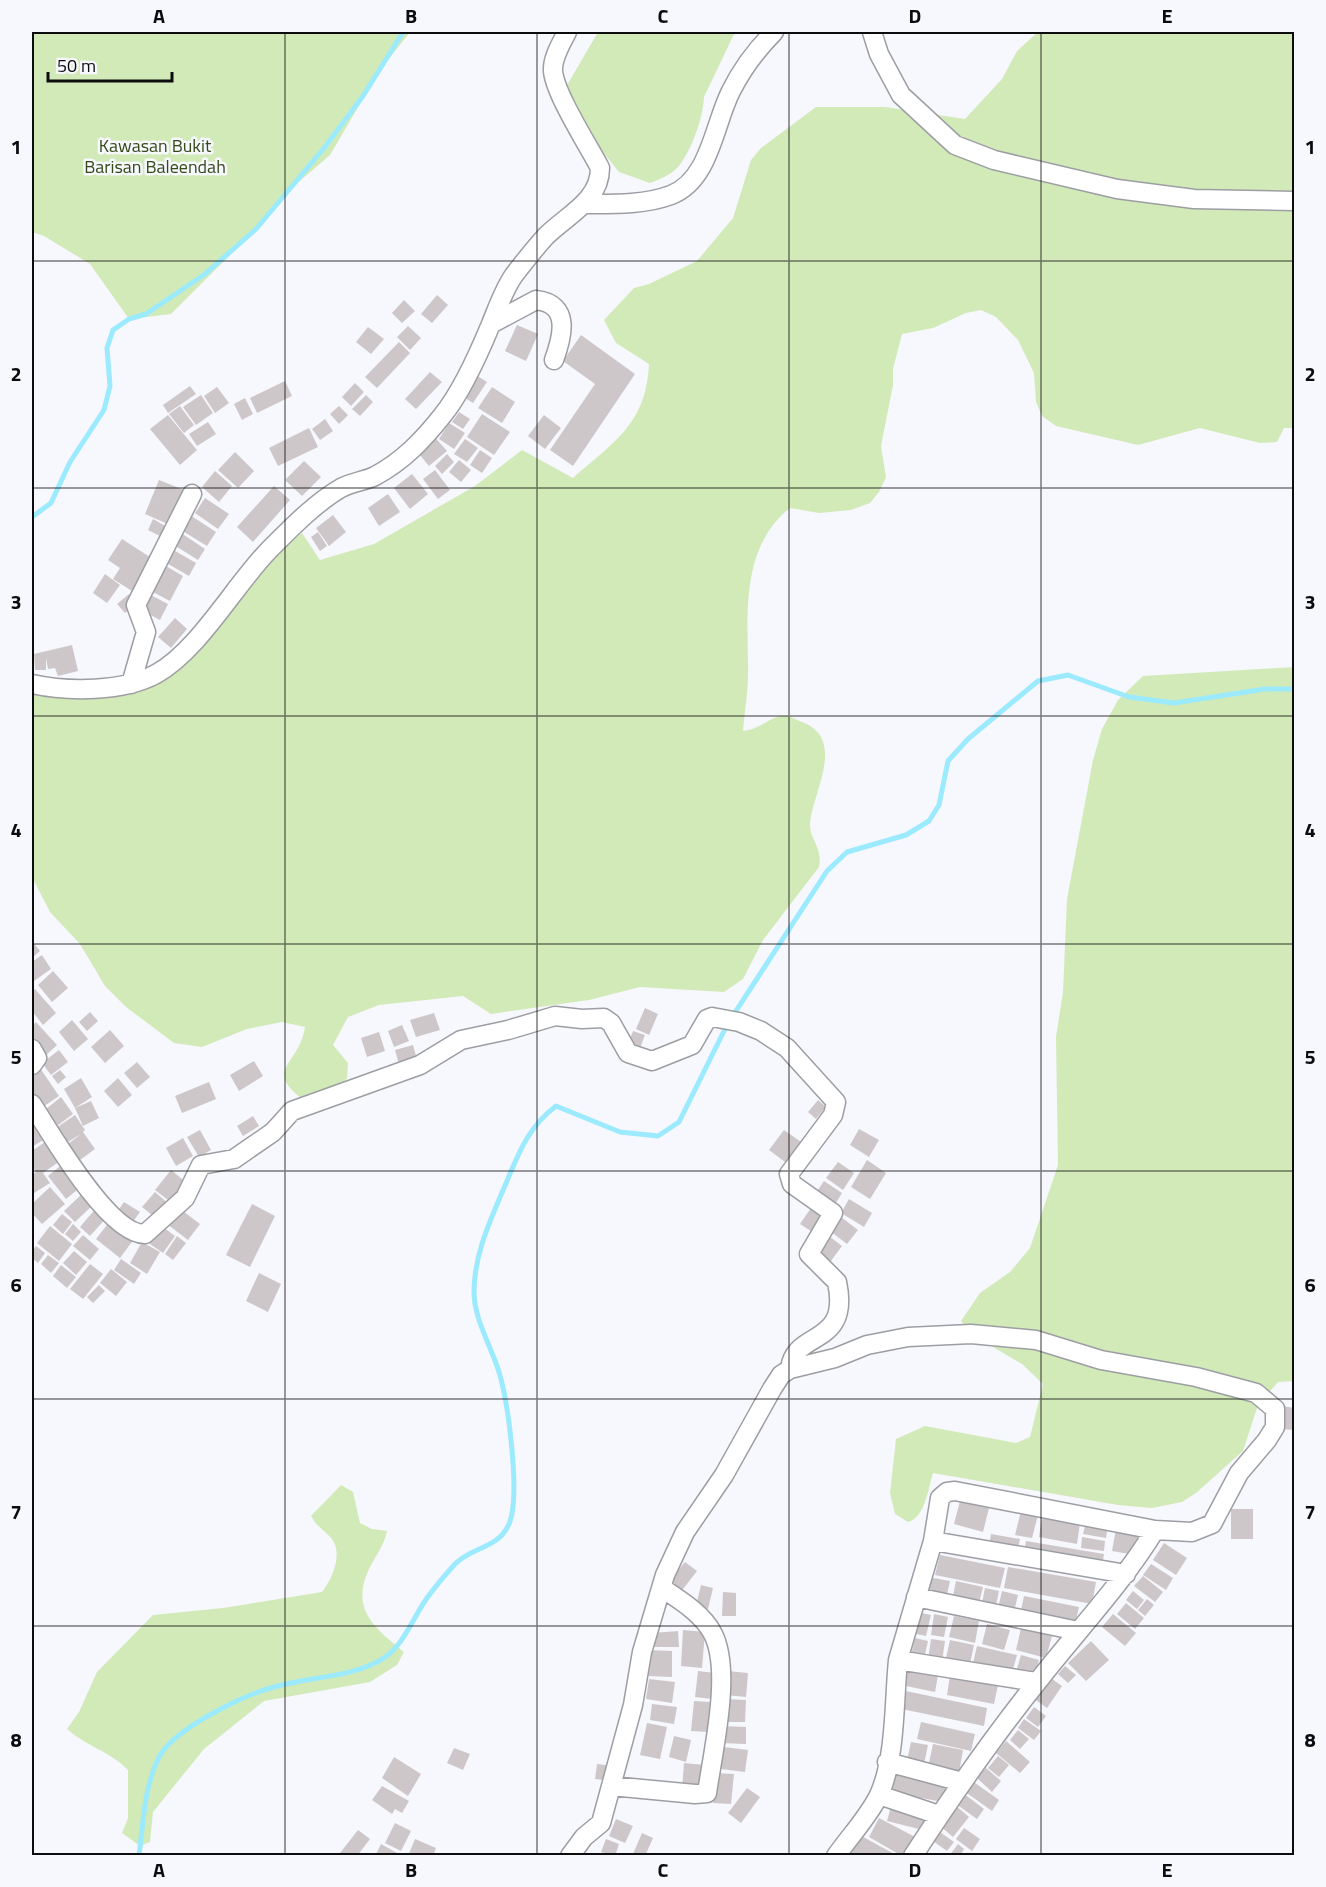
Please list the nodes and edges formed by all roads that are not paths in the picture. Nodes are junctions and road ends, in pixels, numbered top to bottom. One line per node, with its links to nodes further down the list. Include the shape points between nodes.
1 (567, 32): 5 (street, via 553,70 560,92 600,168 596,189)
2 (774, 32): 5 (street, via 730,91 693,180 671,195 622,204)
3 (872, 32): 4 (street, via 901,95 955,145 994,160 1117,189 1194,199)
4 (1294, 201)
5 (585, 204): 6 (street, via 546,236 513,276)
6 (491, 324): 7 (street, via 536,300 550,305 562,322 563,332); 9 (street, via 444,415 407,456 374,477 329,496 268,551 177,657 156,674)
7 (554, 360)
8 (192, 494): 9 (street, via 136,605 146,632)
9 (131, 684): 10 (street)
10 (37, 689)
11 (32, 1049): 12 (street, via 38,1058)
12 (32, 1065)
13 (32, 1104): 14 (street, via 85,1186 125,1229 145,1234 187,1196 201,1164 234,1160 273,1132 292,1111 420,1065 461,1040 555,1016 604,1018 628,1053 652,1061 692,1045 704,1022 712,1017 739,1022 761,1030 787,1048 836,1102 834,1115 789,1174 792,1184 833,1213 809,1254 837,1282 838,1316 825,1334 796,1351)
14 (790, 1369): 15 (street, via 867,1345 908,1337 971,1334 1036,1340 1101,1360 1196,1377 1256,1393 1275,1409 1271,1434 1239,1473 1212,1524 1192,1532); 18 (street, via 772,1389 724,1475 685,1532)
15 (1155, 1530): 16 (street, via 955,1491 940,1498); 17 (street)
16 (933, 1541): 17 (street); 19 (street)
17 (1126, 1574): 20 (street)
18 (662, 1588): 25 (street, via 642,1652 633,1705); 25 (street, via 690,1607 712,1632 720,1652 722,1676 707,1793)
19 (916, 1597): 20 (street); 21 (street)
20 (1078, 1631): 22 (street)
21 (898, 1660): 22 (street); 23 (street)
22 (1036, 1682): 24 (street)
23 (887, 1762): 24 (street); 26 (street)
24 (962, 1782): 27 (street)
25 (611, 1786): 28 (street, via 602,1823 584,1837)
26 (879, 1795): 27 (street); 29 (street)
27 (939, 1815): 30 (street)
28 (570, 1856)
29 (836, 1856)
30 (913, 1856)

